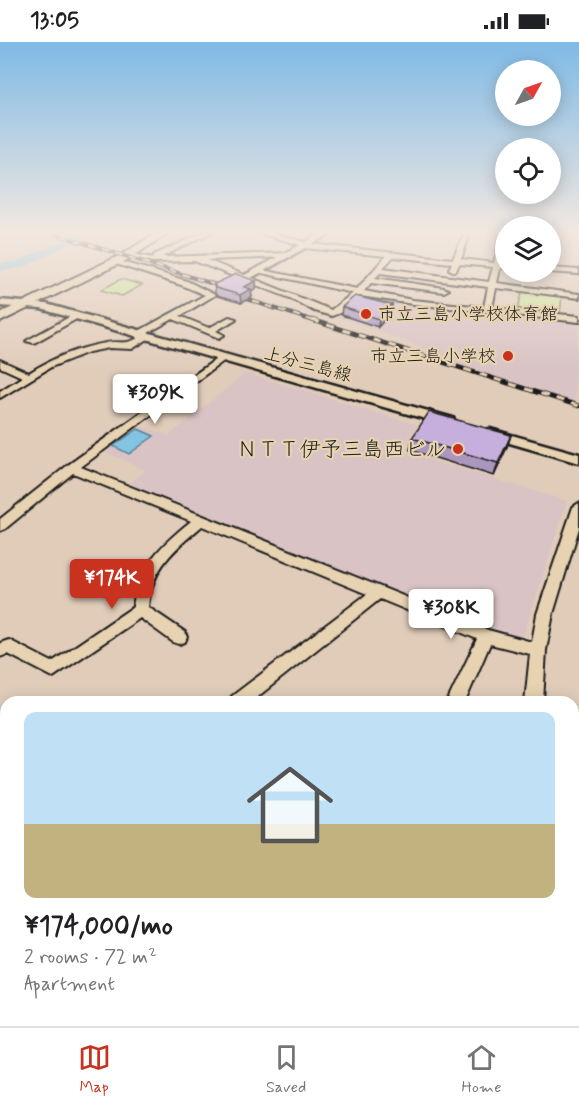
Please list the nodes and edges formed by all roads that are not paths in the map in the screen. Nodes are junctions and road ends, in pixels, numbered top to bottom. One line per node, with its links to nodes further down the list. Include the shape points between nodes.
1 (81, 278): 15 (highway)
2 (165, 278): 18 (street, via 211,295)
3 (247, 278): 11 (street, via 332,313)
4 (291, 278): 11 (street)
5 (440, 278): 6 (street)
6 (449, 279): 10 (street); 12 (street)
7 (495, 279): 9 (street)
8 (370, 280): 10 (street); 11 (street)
9 (492, 285): 12 (street); 13 (street); 17 (street)
10 (444, 290): 16 (street)
11 (359, 292): 16 (street)
12 (472, 295): 16 (street); 17 (street)
13 (579, 296)
14 (0, 303): 15 (main road, 上分三島線)
15 (27, 304): 19 (main road, 上分三島線); 20 (highway)
16 (438, 305)
17 (487, 310): 22 (street)
18 (173, 316): 21 (street, via 215,332); 23 (street)
19 (76, 317): 23 (main road, 上分三島線); 24 (street)
20 (0, 318)
21 (232, 319)
22 (579, 319)
23 (141, 336): 25 (main road, 上分三島線); 27 (street, via 129,347 109,345 86,350)
24 (31, 341)
25 (222, 358): 29 (main road, 上分三島線); 32 (street)
26 (0, 363): 27 (street)
27 (28, 376): 28 (street)
28 (0, 395)
29 (455, 423)
30 (478, 430): 31 (main road)
31 (579, 459)
32 (72, 468): 34 (street); 35 (street)
33 (579, 511): 41 (street, via 545,614)
34 (201, 521): 36 (street); 37 (street, via 151,567 143,584)
35 (0, 526)
36 (378, 593): 39 (street); 42 (street)
37 (140, 610): 38 (street); 40 (street, via 53,670 9,647)
38 (179, 636)
39 (486, 636): 41 (street); 43 (street)
40 (0, 650)
41 (538, 651): 44 (street)
42 (246, 696)
43 (459, 696)
44 (534, 696)

